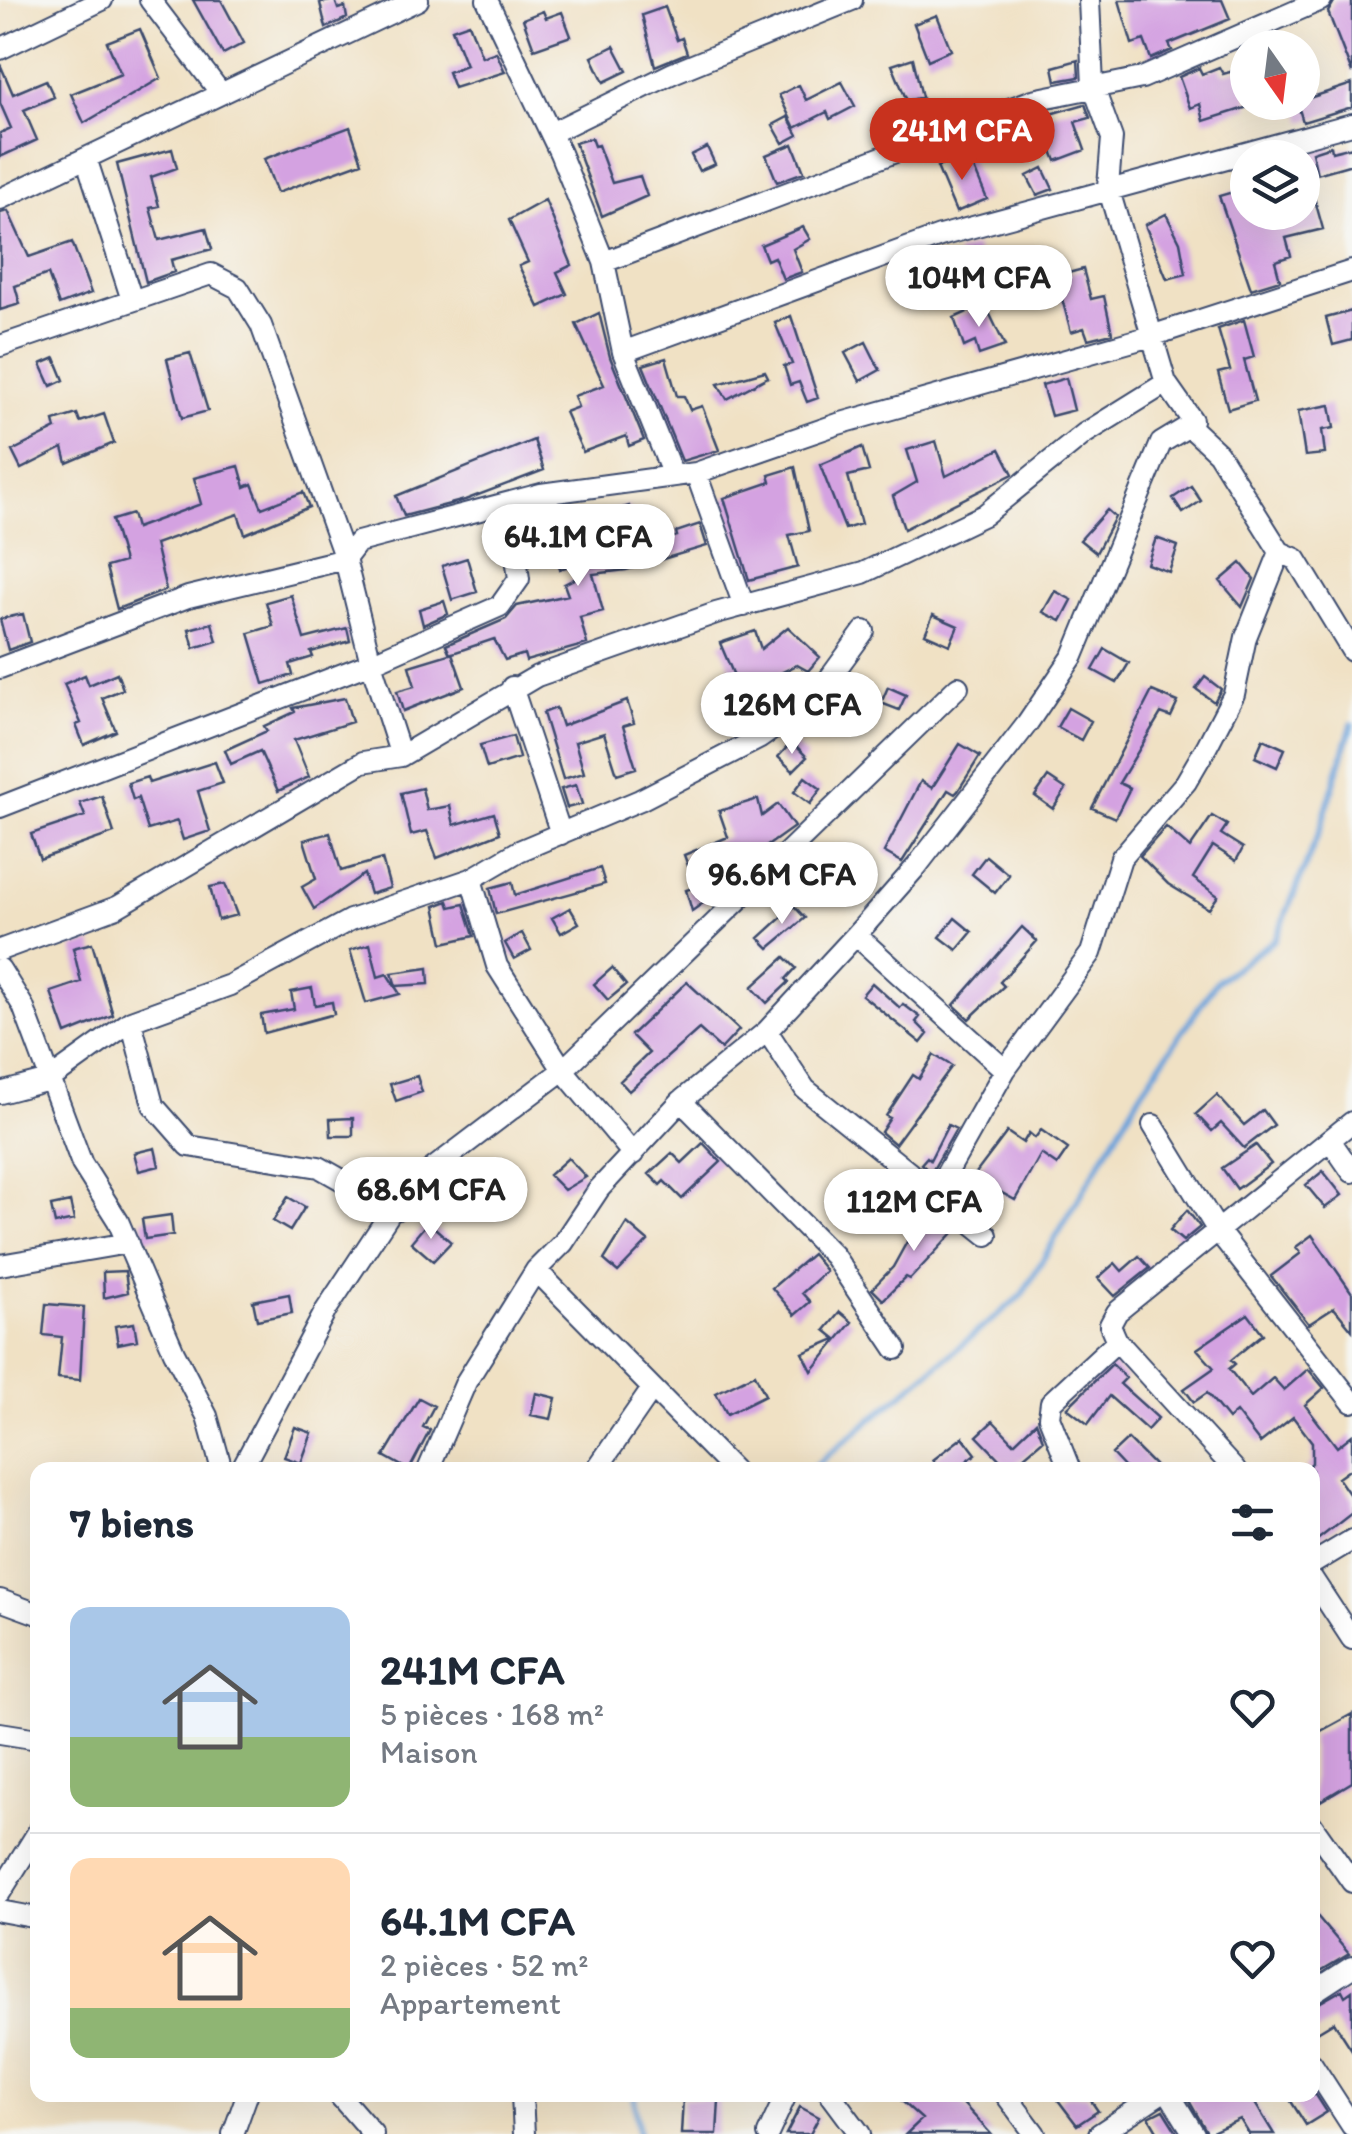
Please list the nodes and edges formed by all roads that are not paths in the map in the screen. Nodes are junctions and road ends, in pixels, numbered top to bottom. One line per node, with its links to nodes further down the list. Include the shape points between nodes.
1 (102, 0): 8 (street)
2 (150, 0): 10 (street)
3 (418, 0): 10 (street)
4 (488, 0): 12 (street)
5 (852, 0): 12 (street, via 673,73)
6 (1089, 0): 9 (street)
7 (1321, 0): 9 (street, via 1142,78)
8 (0, 50)
9 (1093, 86): 14 (street, via 1112,138); 16 (street, via 1033,100)
10 (220, 92): 13 (street)
11 (1352, 124): 14 (street)
12 (551, 133): 16 (street)
13 (87, 160): 15 (street); 18 (street)
14 (1108, 187): 19 (street); 21 (street, via 940,236)
15 (0, 199)
16 (604, 262): 21 (street)
17 (1352, 270): 19 (street)
18 (132, 300): 20 (street); 28 (street, via 211,274 238,288 251,304)
19 (1150, 336): 22 (street); 24 (street, via 857,418)
20 (0, 346)
21 (624, 352): 25 (street)
22 (1166, 383): 23 (street, via 1192,420); 29 (street, via 1084,434 984,516 863,573)
23 (1189, 426): 27 (street, via 1218,452); 40 (street, via 1171,433 1153,458 1073,656 916,867)
24 (696, 472): 25 (street); 29 (street)
25 (672, 473): 26 (street)
26 (509, 505): 28 (street, via 358,542); 32 (street, via 519,579 500,606)
27 (1280, 552): 31 (street, via 1296,559); 46 (street, via 1246,637 1234,694 1207,746 1186,782 1121,858 1091,954)
28 (344, 559): 32 (street); 33 (street, via 188,597)
29 (744, 606): 34 (street)
30 (864, 630): 38 (street, via 813,700 760,738)
31 (1352, 651)
32 (371, 662): 36 (street); 37 (street)
33 (0, 668)
34 (512, 687): 36 (street); 38 (street)
35 (958, 687): 45 (street)
36 (402, 756): 41 (street, via 364,762 117,907)
37 (0, 808)
38 (561, 834): 39 (street)
39 (471, 879): 43 (street, via 350,920 230,985); 45 (street, via 498,966)
40 (856, 935): 44 (street); 46 (street)
41 (0, 950)
42 (0, 969): 47 (street, via 22,1006)
43 (131, 1021): 47 (street); 56 (street, via 156,1111 189,1146 319,1166)
44 (767, 1030): 49 (street); 55 (street, via 805,1089)
45 (563, 1070): 53 (street); 56 (street, via 433,1165 406,1188)
46 (1005, 1070): 55 (street)
47 (49, 1080): 48 (street); 59 (street, via 82,1164)
48 (0, 1093)
49 (681, 1101): 53 (street); 63 (street, via 834,1256)
50 (1352, 1122): 52 (street)
51 (1153, 1125): 57 (street)
52 (1330, 1140): 54 (street); 57 (street)
53 (634, 1154): 61 (street)
54 (1352, 1172)
55 (935, 1194): 58 (street)
56 (395, 1210): 67 (street, via 326,1310)
57 (1218, 1231): 62 (street, via 1117,1312 1110,1325); 65 (street)
58 (987, 1236)
59 (128, 1243): 60 (street); 66 (street, via 207,1416)
60 (0, 1265)
61 (536, 1270): 64 (street); 68 (street, via 466,1382)
62 (1117, 1341): 71 (street, via 1051,1402 1048,1417); 72 (street)
63 (896, 1349)
64 (652, 1389): 69 (street); 70 (street)
65 (1352, 1402)
66 (220, 1462)
67 (245, 1462)
68 (431, 1462)
69 (602, 1462)
70 (725, 1462)
71 (1067, 1462)
72 (1227, 1462)
73 (1352, 1540): 74 (street)
74 (1320, 1559)
75 (1320, 1590): 78 (street)
76 (0, 1600): 77 (street)
77 (30, 1611)
78 (1352, 1639)
79 (0, 1733): 80 (street)
80 (30, 1738)
81 (1320, 1836): 83 (street)
82 (30, 1845): 84 (street)
83 (1352, 1882)
84 (0, 1892)
85 (0, 1911): 86 (street)
86 (30, 1917)
87 (1352, 1967): 88 (street)
88 (1320, 1989)
89 (1320, 2076): 98 (street)
90 (244, 2102): 99 (street)
91 (344, 2102): 100 (street)
92 (522, 2102): 101 (street)
93 (783, 2102): 102 (street)
94 (836, 2102): 103 (street)
95 (1011, 2102): 104 (street)
96 (1147, 2102): 105 (street)
97 (1174, 2102): 106 (street)
98 (1352, 2126)
99 (232, 2134)
100 (373, 2134)
101 (524, 2134)
102 (768, 2134)
103 (860, 2134)
104 (1035, 2134)
105 (1099, 2134)
106 (1194, 2134)

